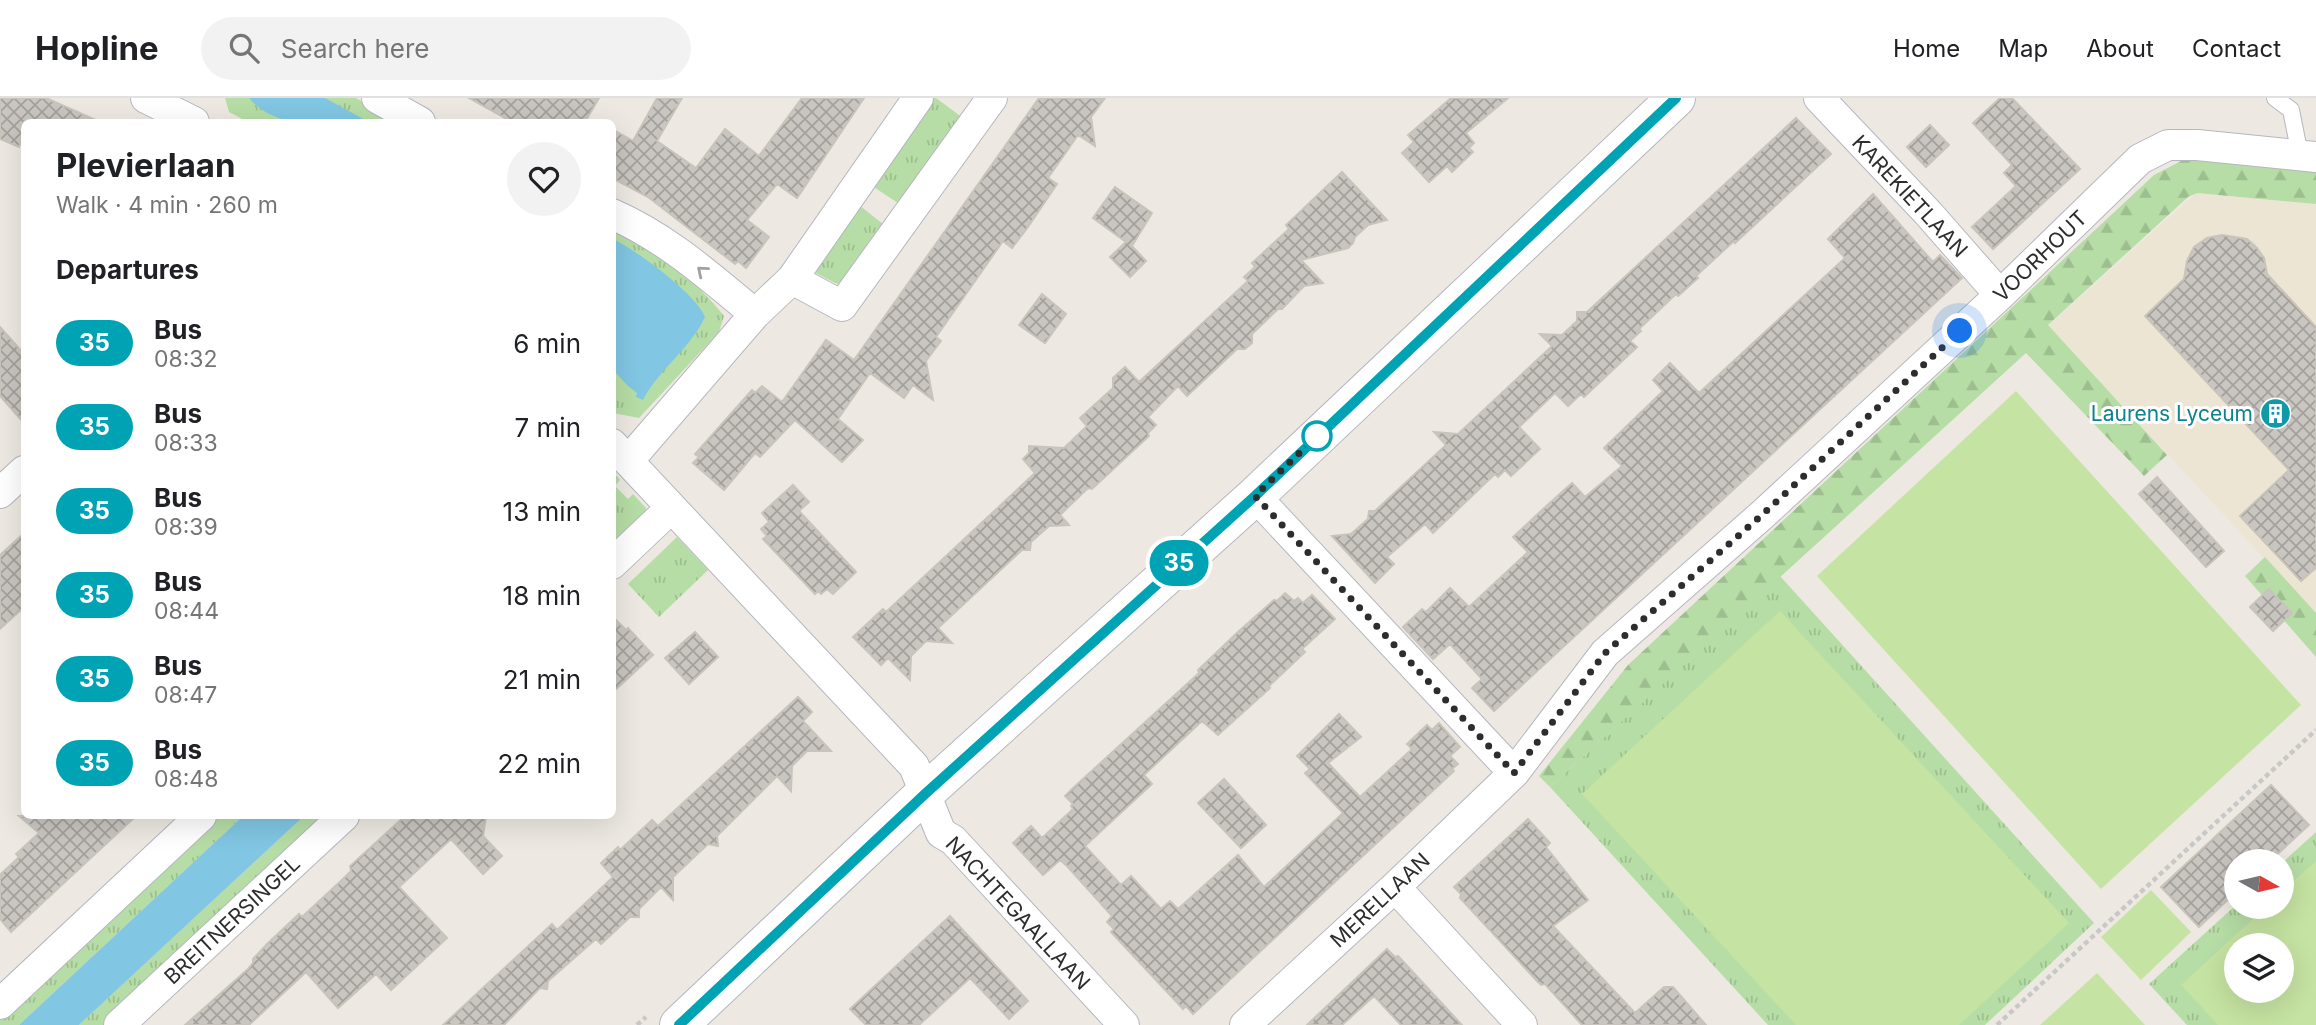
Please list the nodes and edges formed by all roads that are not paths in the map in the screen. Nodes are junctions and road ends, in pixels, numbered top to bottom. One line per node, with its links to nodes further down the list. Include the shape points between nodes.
1 (146, 98): 8 (street)
2 (377, 98): 9 (street)
3 (918, 98): 12 (street)
4 (992, 98): 12 (street, via 842,306)
5 (1819, 98): 13 (street, KAREKIETLAAN)
6 (2275, 98): 10 (lane, via 2291,110)
7 (1671, 100): 16 (main road)
8 (193, 113)
9 (415, 119)
10 (2308, 156): 13 (street, VOORHOUT, via 2168,145 2140,159)
11 (616, 216): 14 (street, one-way to 11, via 678,251)
12 (792, 279): 14 (street)
13 (2000, 295): 19 (street, VOORHOUT, via 1605,653)
14 (755, 314): 15 (street)
15 (621, 452): 17 (street, NACHTEGAALLAAN)
16 (1255, 496): 19 (street); 20 (main road)
17 (671, 508): 18 (street); 20 (street, NACHTEGAALLAAN, via 914,766)
18 (616, 560)
19 (1514, 773): 23 (street, MERELLAAN)
20 (925, 794): 26 (main road); 27 (street, NACHTEGAALLAAN, via 941,832)
21 (198, 819): 24 (street)
22 (341, 819): 25 (street, BREITNERSINGEL)
23 (1395, 887): 28 (street, MERELLAAN); 29 (street)
24 (0, 1004)
25 (119, 1025)
26 (680, 1025)
27 (1124, 1025)
28 (1245, 1025)
29 (1522, 1025)

